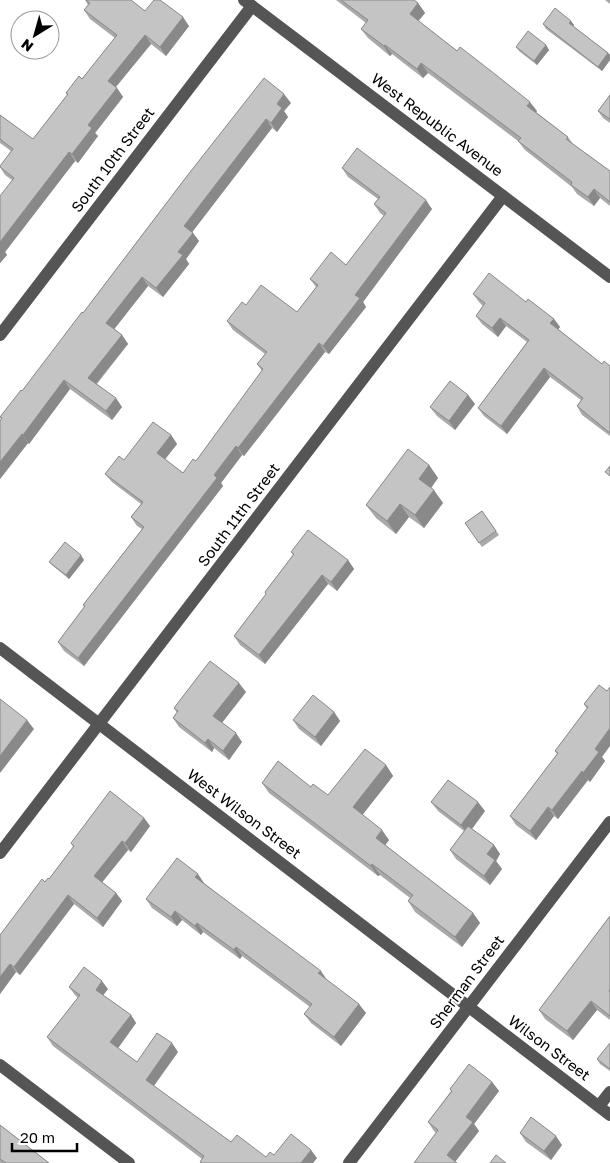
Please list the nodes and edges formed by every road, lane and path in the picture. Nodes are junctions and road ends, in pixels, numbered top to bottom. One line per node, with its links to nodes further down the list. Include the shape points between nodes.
1 (248, 3): 2 (street, West Republic Avenue); 4 (street, South 10th Street)
2 (503, 196): 3 (street, West Republic Avenue); 6 (street, South 11th Street)
3 (610, 277)
4 (0, 334)
5 (0, 648): 6 (street, West Wilson Street)
6 (99, 724): 8 (street, South 11th Street); 9 (street, West Wilson Street)
7 (610, 822): 9 (street, Sherman Street)
8 (0, 853)
9 (468, 1007): 12 (street, Wilson Street); 15 (street, Sherman Street)
10 (0, 1065): 14 (street)
11 (610, 1092): 12 (street)
12 (599, 1106): 13 (street, Wilson Street)
13 (610, 1115)
14 (129, 1163)
15 (349, 1163)

